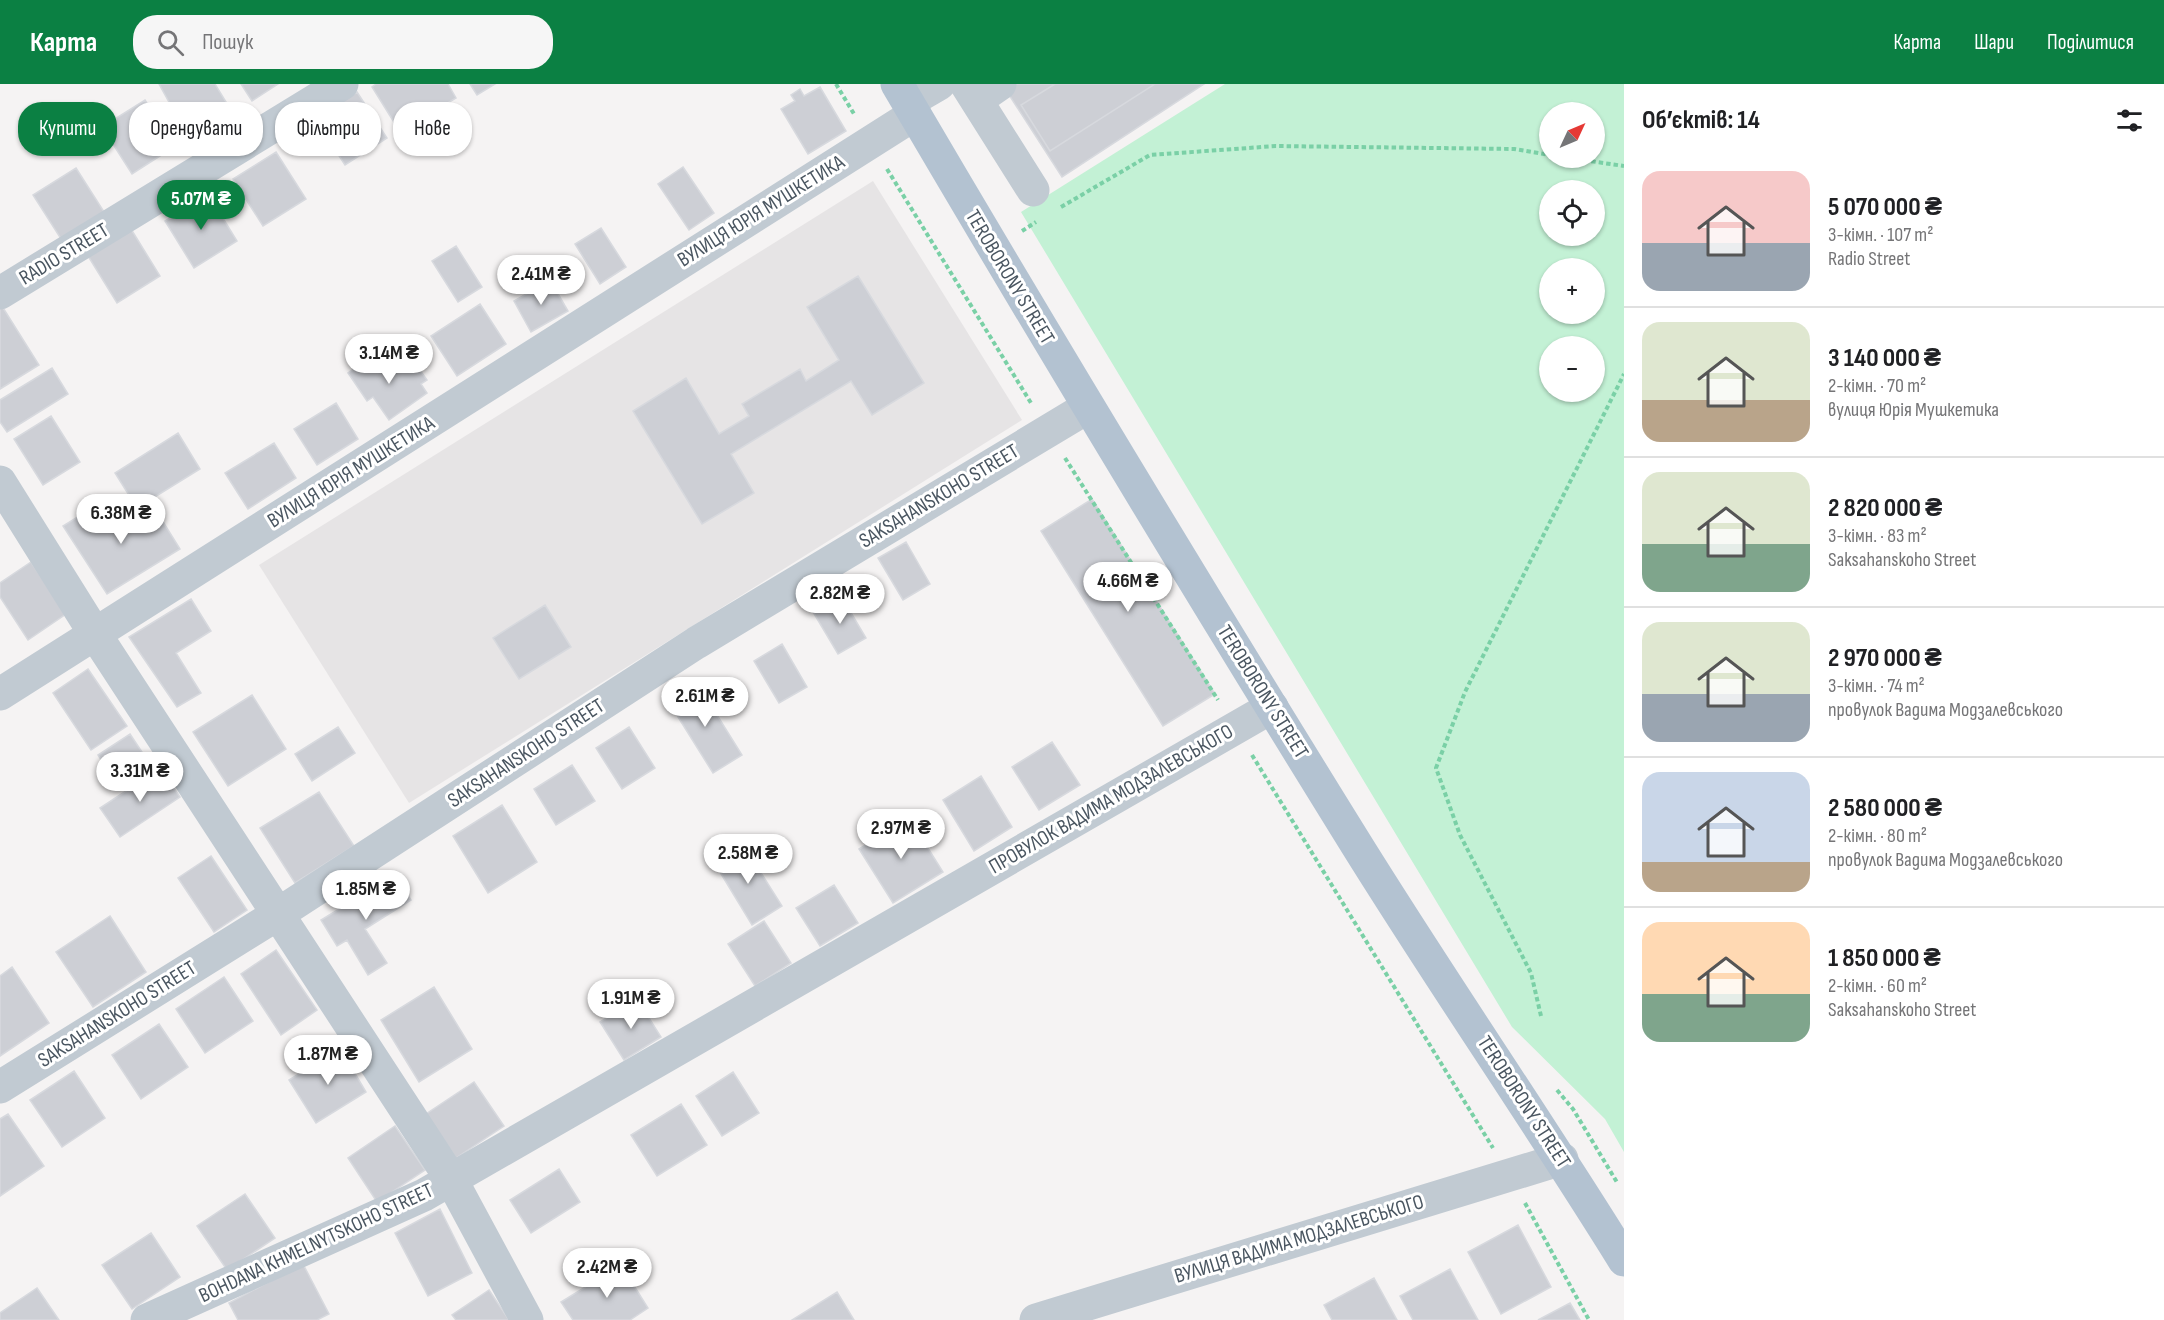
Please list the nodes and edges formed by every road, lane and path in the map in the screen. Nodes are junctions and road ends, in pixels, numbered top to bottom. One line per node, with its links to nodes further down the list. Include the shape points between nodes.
1 (342, 84): 9 (street, RADIO STREET)
2 (939, 84): 4 (street, ВУЛИЦЯ ЮРІЯ МУШКЕТИКА)
3 (981, 89): 8 (street)
4 (907, 100): 11 (main road, TEROBORONY STREET); 13 (street, ВУЛИЦЯ ЮРІЯ МУШКЕТИКА)
5 (1539, 153): 8 (path, via 1514,149 1276,146 1150,155 1052,212)
6 (1605, 163): 7 (path)
7 (1624, 166)
8 (1033, 190)
9 (0, 293)
10 (1624, 374): 17 (path, via 1465,692 1436,768 1460,835 1531,973)
11 (1088, 407): 15 (main road, TEROBORONY STREET); 16 (street, SAKSAHANSKOHO STREET, via 696,643)
12 (0, 482): 13 (street, BOHDANA KHMELNYTSKOHO STREET)
13 (95, 634): 14 (street, ВУЛИЦЯ ЮРІЯ МУШКЕТИКА); 16 (street, BOHDANA KHMELNYTSKOHO STREET)
14 (0, 694)
15 (1272, 707): 19 (main road, TEROBORONY STREET, via 1355,842); 20 (street, ПРОВУЛОК ВАДИМА МОДЗАЛЕВСЬКОГО)
16 (278, 914): 18 (street, SAKSAHANSKOHO STREET); 20 (street, BOHDANA KHMELNYTSKOHO STREET)
17 (1541, 1016)
18 (0, 1087)
19 (1562, 1159): 21 (main road, TEROBORONY STREET); 24 (street, ВУЛИЦЯ ВАДИМА МОДЗАЛЕВСЬКОГО)
20 (451, 1179): 22 (street, BOHDANA KHMELNYTSKOHO STREET, via 424,1195); 23 (street, BOHDANA KHMELNYTSKOHO STREET)
21 (1624, 1260)
22 (147, 1320)
23 (527, 1320)
24 (1036, 1320)

